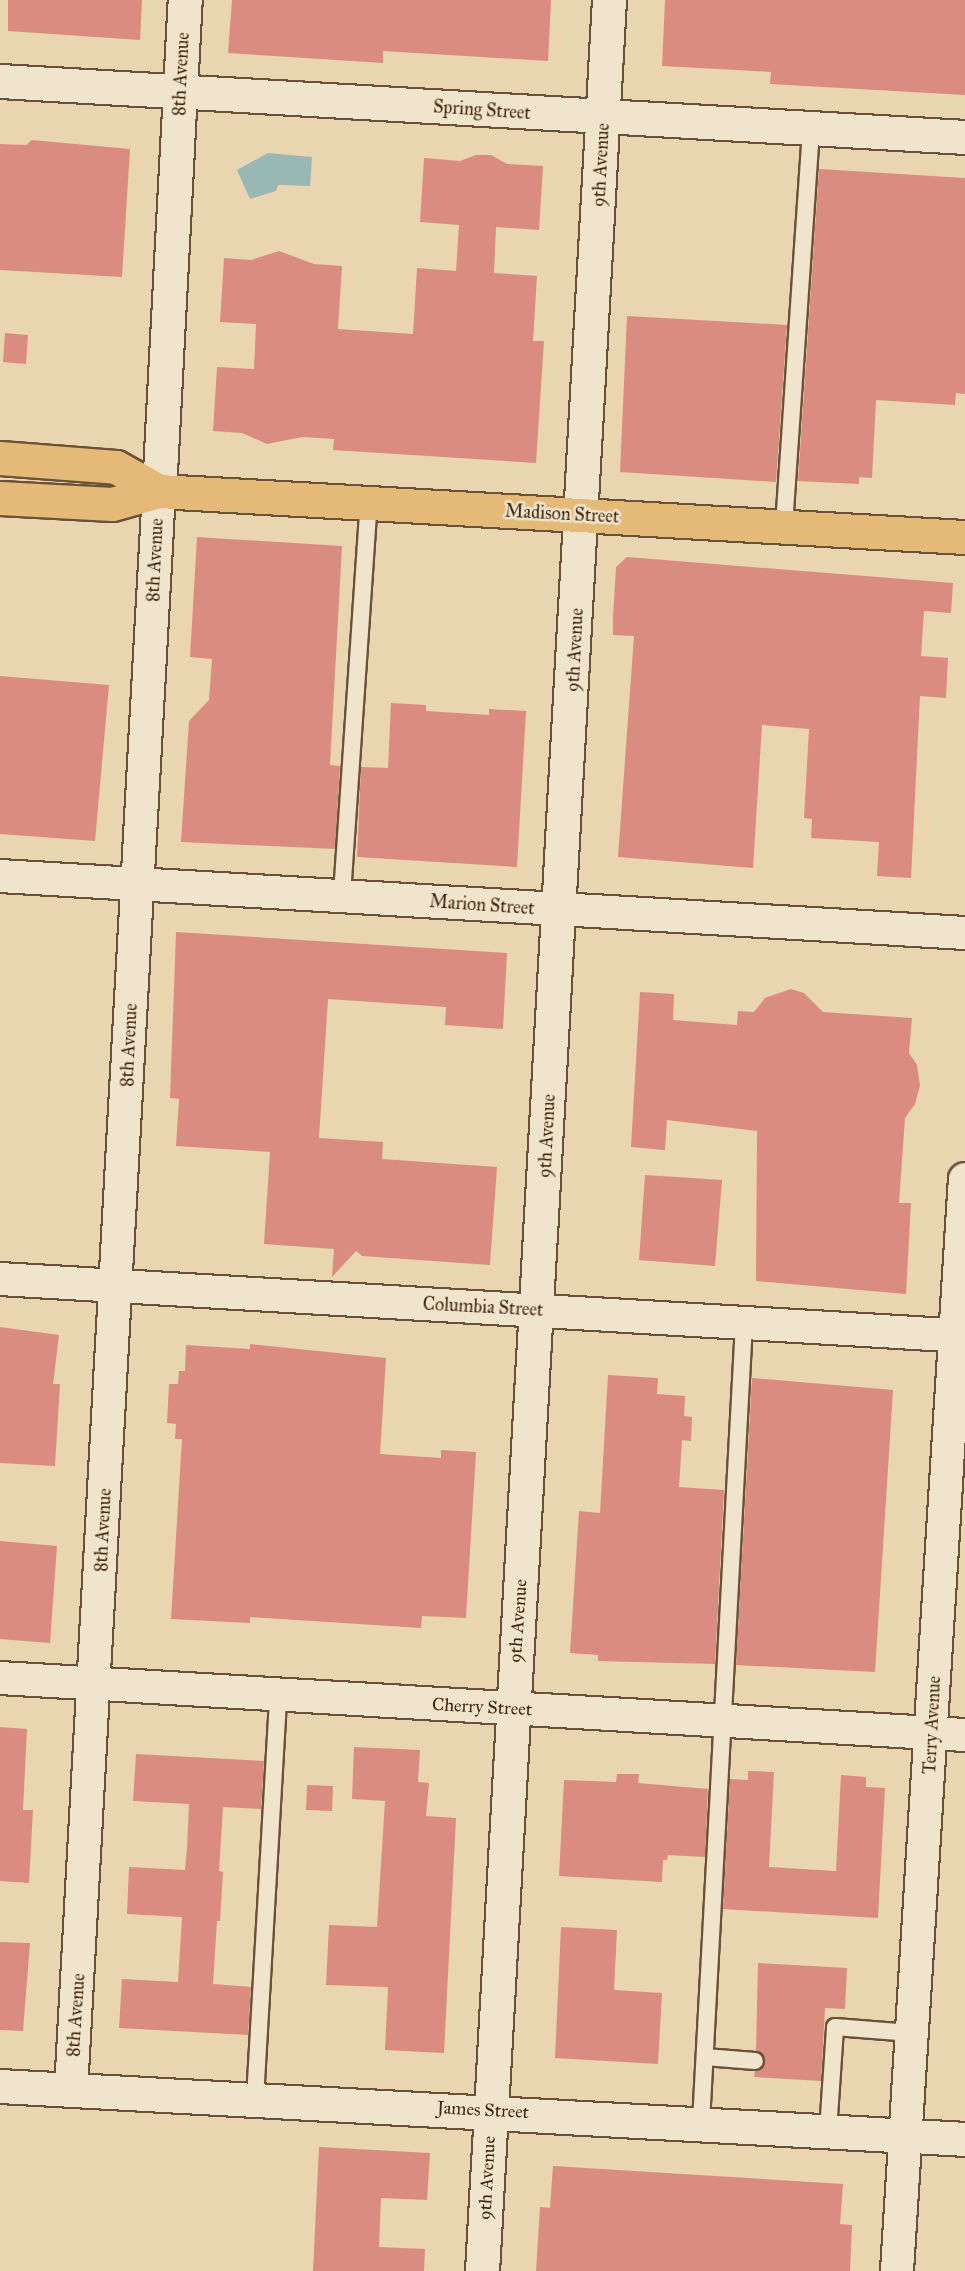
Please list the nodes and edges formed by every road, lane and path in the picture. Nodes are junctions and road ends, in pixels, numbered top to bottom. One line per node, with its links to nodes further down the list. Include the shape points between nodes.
1 (185, 0): 4 (street, 8th Avenue)
2 (609, 0): 5 (street, 9th Avenue)
3 (0, 81): 4 (street, Spring Street)
4 (180, 91): 5 (street, Spring Street); 9 (street, 8th Avenue)
5 (603, 117): 6 (street, Spring Street); 12 (street, 9th Avenue)
6 (811, 128): 7 (street, Spring Street); 13 (lane)
7 (965, 137)
8 (0, 458): 9 (main road, Madison Street, via 116,467)
9 (159, 491): 10 (main road, Madison Street, via 112,504); 11 (main road, Madison Street); 16 (street, 8th Avenue)
10 (0, 498)
11 (369, 503): 12 (main road, Madison Street); 17 (lane)
12 (583, 515): 13 (main road, Madison Street); 18 (street, 9th Avenue)
13 (784, 526): 14 (main road, Madison Street)
14 (965, 537)
15 (0, 876): 16 (street, Marion Street)
16 (138, 882): 17 (street, Marion Street); 22 (street, 8th Avenue)
17 (342, 895): 18 (street, Marion Street)
18 (559, 910): 19 (street, Marion Street); 23 (street, 9th Avenue)
19 (965, 933)
20 (965, 1179): 25 (street, Terry Avenue)
21 (0, 1279): 22 (street, Columbia Street)
22 (115, 1286): 23 (street, Columbia Street); 27 (street, 8th Avenue)
23 (537, 1311): 24 (street, Columbia Street); 29 (street, 9th Avenue)
24 (744, 1323): 25 (street, Columbia Street); 30 (lane)
25 (961, 1336): 31 (street, Terry Avenue)
26 (0, 1678): 27 (street, Cherry Street)
27 (96, 1684): 28 (street, Cherry Street); 37 (street, 8th Avenue)
28 (278, 1695): 29 (street, Cherry Street); 38 (lane)
29 (512, 1709): 30 (street, Cherry Street); 39 (street, 9th Avenue)
30 (722, 1723): 31 (street, Cherry Street); 34 (lane)
31 (931, 1732): 32 (street, Cherry Street); 33 (street, Terry Avenue)
32 (965, 1735)
33 (911, 2033): 41 (lane, via 836,2027 827,2063); 42 (street, Terry Avenue)
34 (705, 2057): 35 (lane); 40 (lane)
35 (755, 2061)
36 (0, 2086): 37 (street, James Street)
37 (71, 2090): 38 (street, James Street)
38 (255, 2099): 39 (street, James Street)
39 (491, 2110): 40 (street, James Street); 44 (street, 9th Avenue)
40 (701, 2123): 41 (street, James Street)
41 (828, 2131): 42 (street, James Street)
42 (904, 2136): 43 (street, James Street); 45 (street, Terry Avenue)
43 (965, 2139)
44 (482, 2271)
45 (897, 2271)

